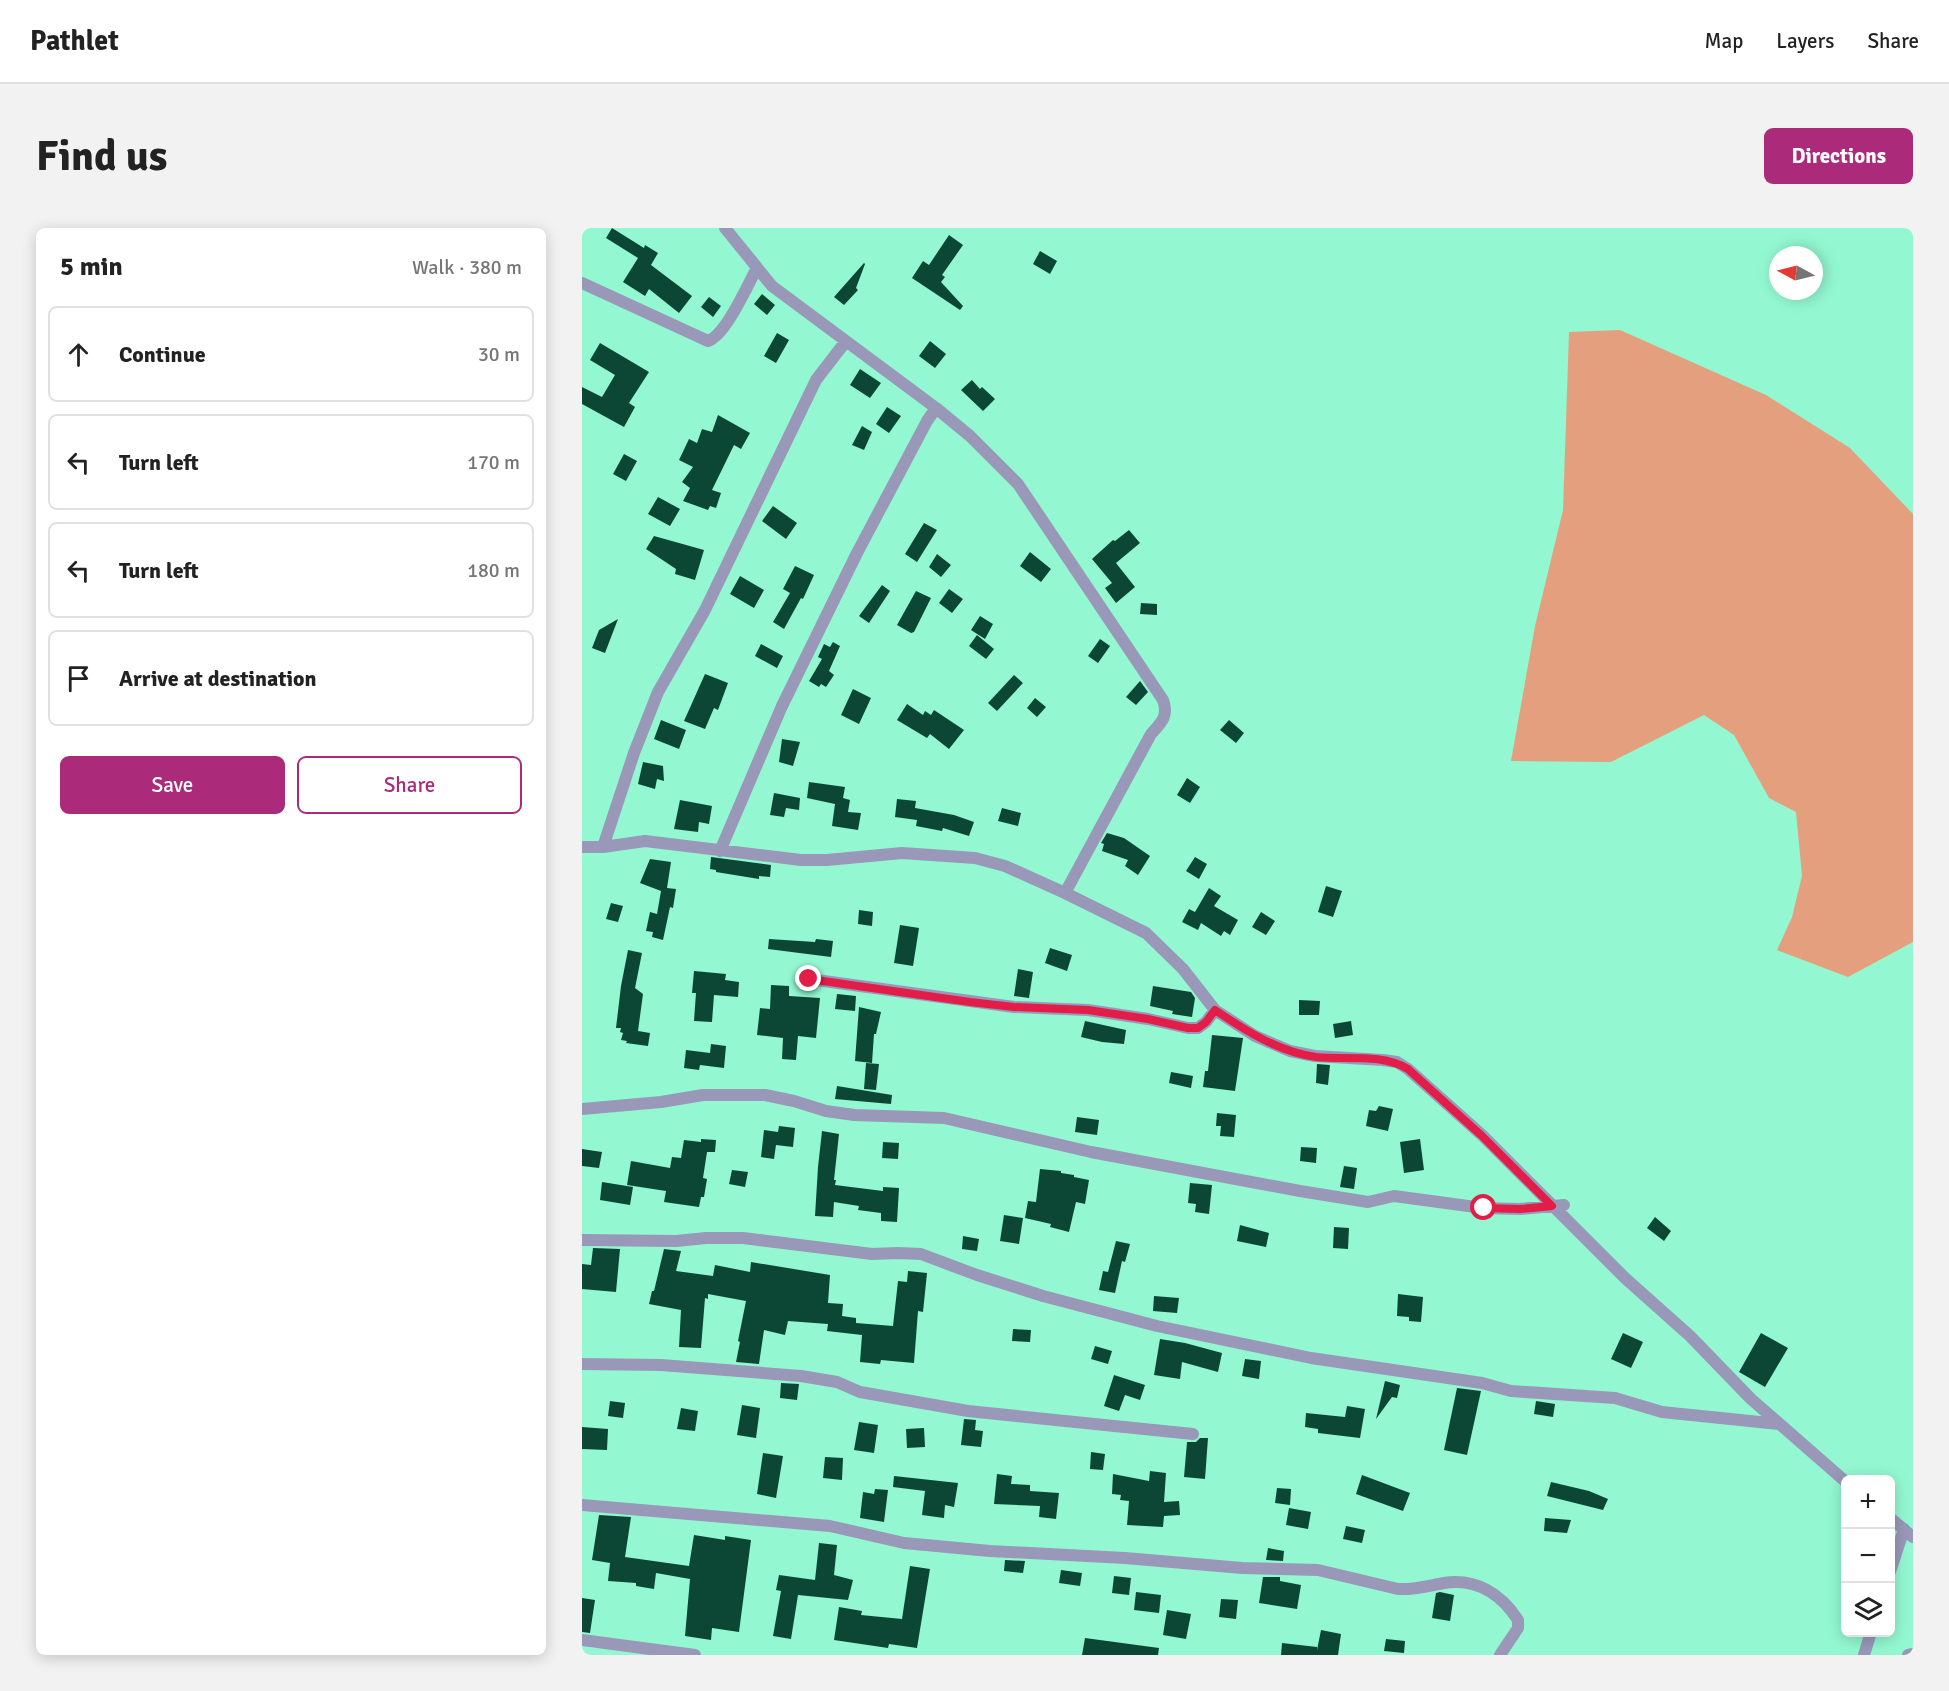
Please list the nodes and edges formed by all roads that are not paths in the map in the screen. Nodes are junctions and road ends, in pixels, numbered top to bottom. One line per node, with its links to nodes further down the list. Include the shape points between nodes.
1 (725, 228): 2 (street)
2 (757, 268): 3 (street, via 724,327 708,341); 4 (street, via 772,286)
3 (582, 283)
4 (846, 341): 5 (street); 7 (street, via 816,380 705,610 658,692)
5 (936, 408): 8 (street, via 857,553 782,706); 9 (street, via 1018,483 1167,709)
6 (582, 847): 7 (street)
7 (603, 847): 8 (street, via 645,841)
8 (720, 851): 9 (street, via 801,860 902,853 975,858 1005,866)
9 (1065, 893): 11 (street, via 1146,933 1183,969)
10 (809, 979): 11 (street, via 1014,1007 1088,1010 1188,1028 1198,1028)
11 (1215, 1010): 13 (street, via 1255,1036 1290,1051 1397,1062)
12 (582, 1109): 13 (street, via 703,1095 765,1095 854,1115 944,1118 1091,1152 1368,1202 1394,1196 1484,1208)
13 (1558, 1205): 16 (street, via 1625,1278)
14 (582, 1240): 16 (street, via 743,1238 872,1254 921,1254 1043,1296 1157,1326 1311,1358 1511,1390 1615,1398 1662,1412)
15 (582, 1364): 17 (street, via 661,1365 801,1376 837,1382 860,1392 968,1411)
16 (1779, 1424): 18 (street)
17 (1193, 1434)
18 (1841, 1478)
19 (582, 1505): 27 (street, via 830,1526 894,1541 990,1551 1318,1570 1398,1589 1458,1581 1486,1588 1518,1620 1518,1628)
20 (1895, 1522): 21 (street)
21 (1909, 1533): 22 (street)
22 (1895, 1562)
23 (1869, 1637): 28 (street)
24 (582, 1640): 26 (street)
25 (1913, 1654): 29 (street)
26 (695, 1655)
27 (1500, 1655)
28 (1864, 1655)
29 (1908, 1655)

